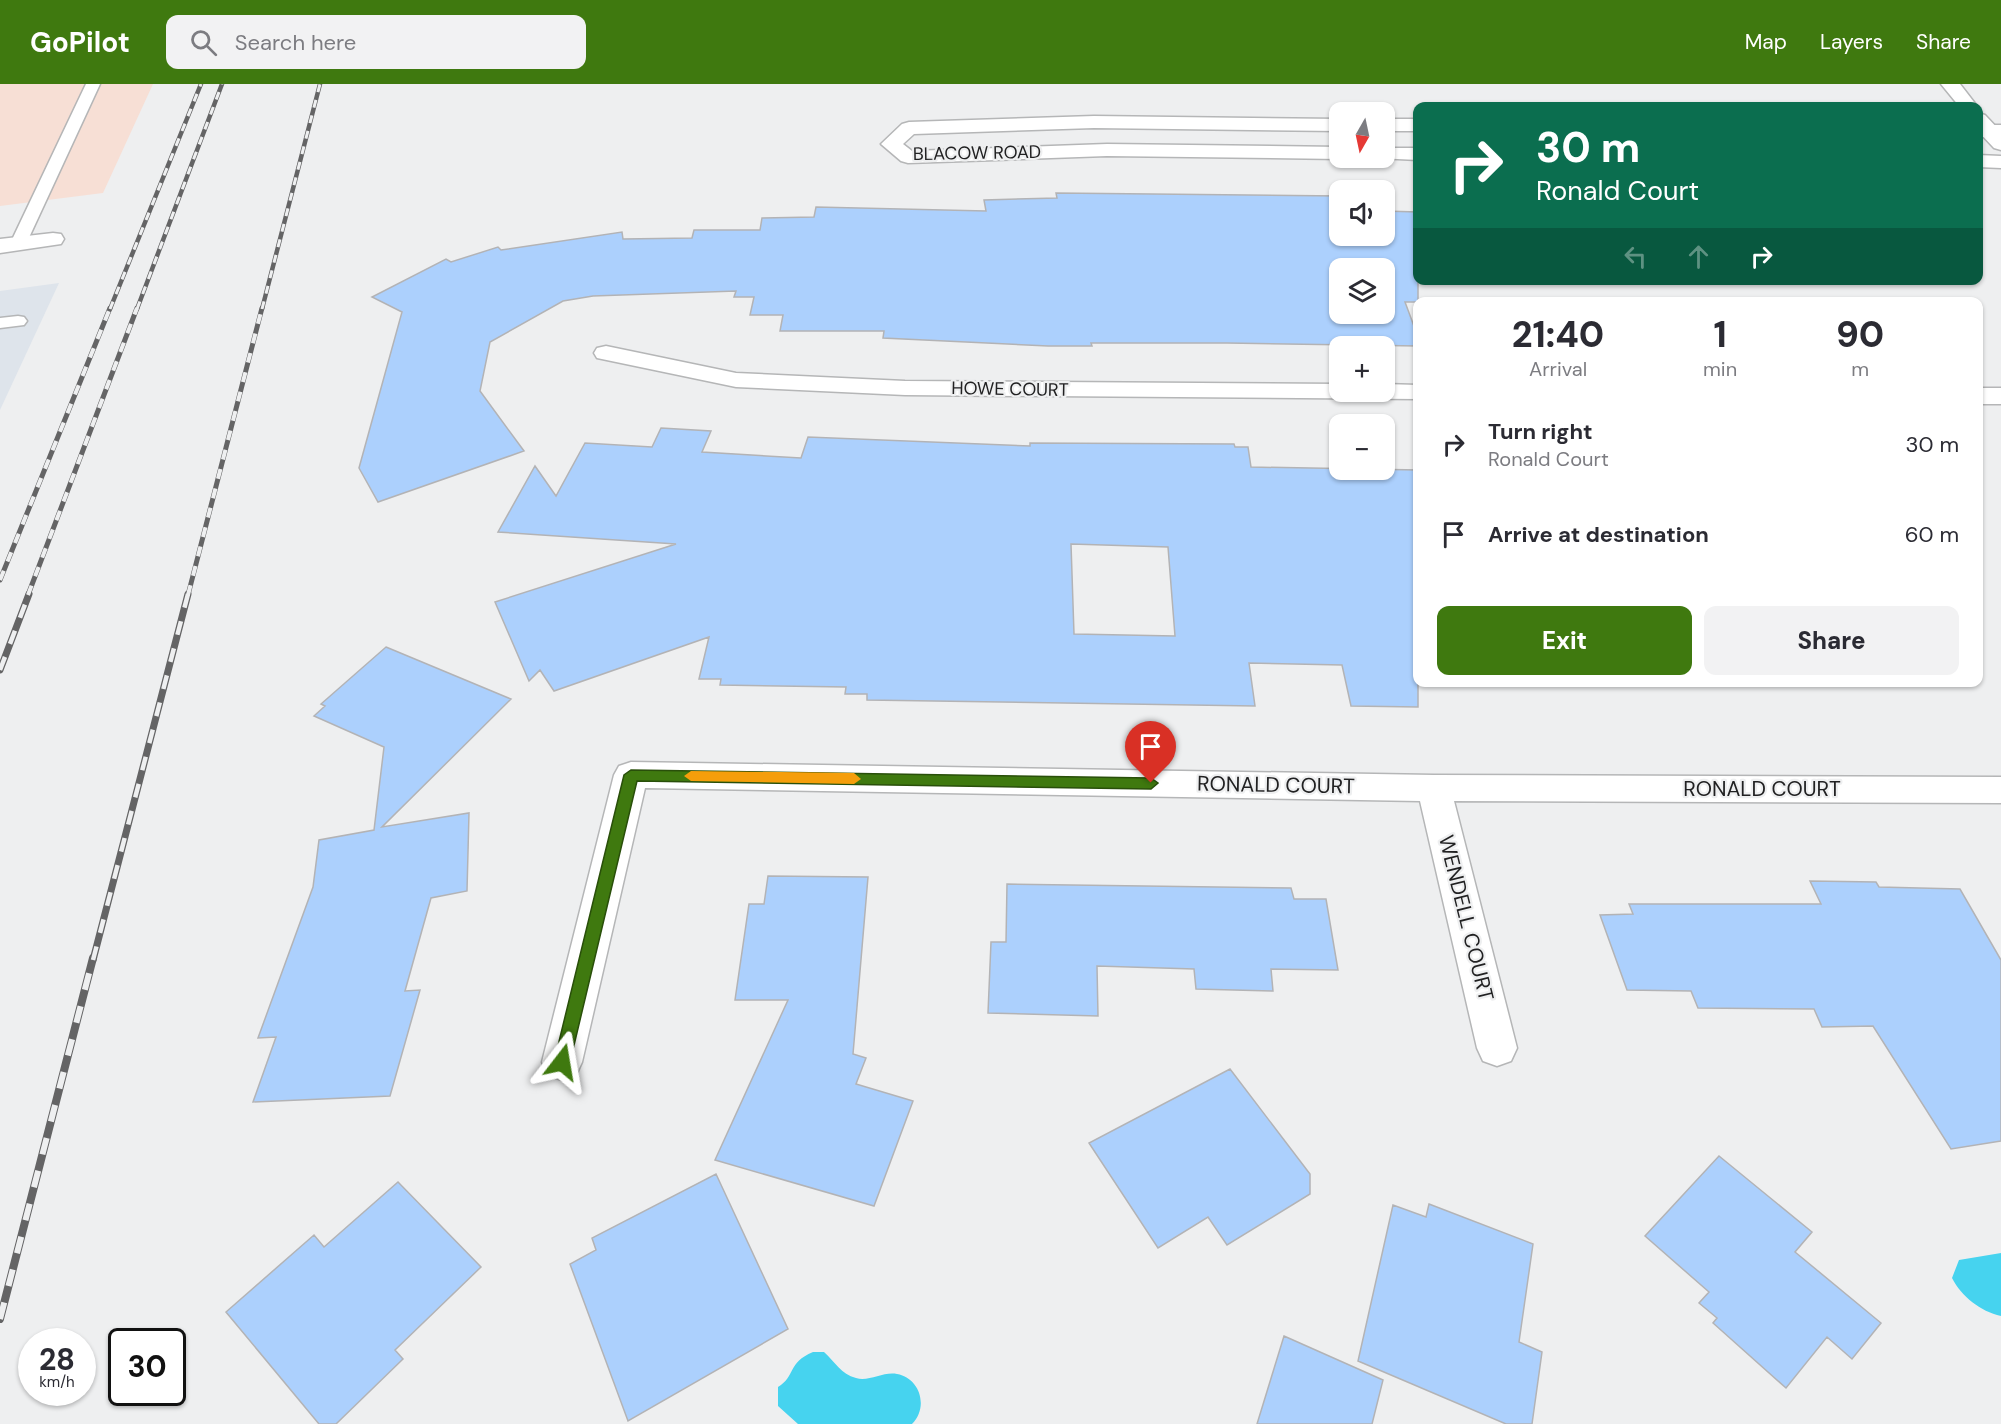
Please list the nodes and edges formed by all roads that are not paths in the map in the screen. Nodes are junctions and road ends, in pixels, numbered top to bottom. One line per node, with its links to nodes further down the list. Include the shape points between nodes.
1 (93, 84): 13 (lane)
2 (1950, 84): 3 (street)
3 (1965, 102)
4 (1329, 125): 7 (street, BLACOW ROAD, via 1094,122 909,128 891,144 908,157 1107,150)
5 (1395, 125): 6 (street)
6 (1413, 125)
7 (1329, 153)
8 (1395, 154): 9 (street)
9 (1413, 154)
10 (1983, 161): 11 (street)
11 (2001, 162)
12 (53, 239): 13 (street)
13 (9, 245)
14 (18, 321): 15 (lane)
15 (0, 323)
16 (606, 353): 17 (street, HOWE COURT, via 736,380 905,388)
17 (1413, 392)
18 (1983, 396): 19 (street)
19 (2001, 396)
20 (1434, 788): 21 (street, RONALD COURT); 22 (street, WENDELL COURT); 23 (street, RONALD COURT, via 631,775)
21 (2001, 790)
22 (1497, 1048)
23 (562, 1062)

